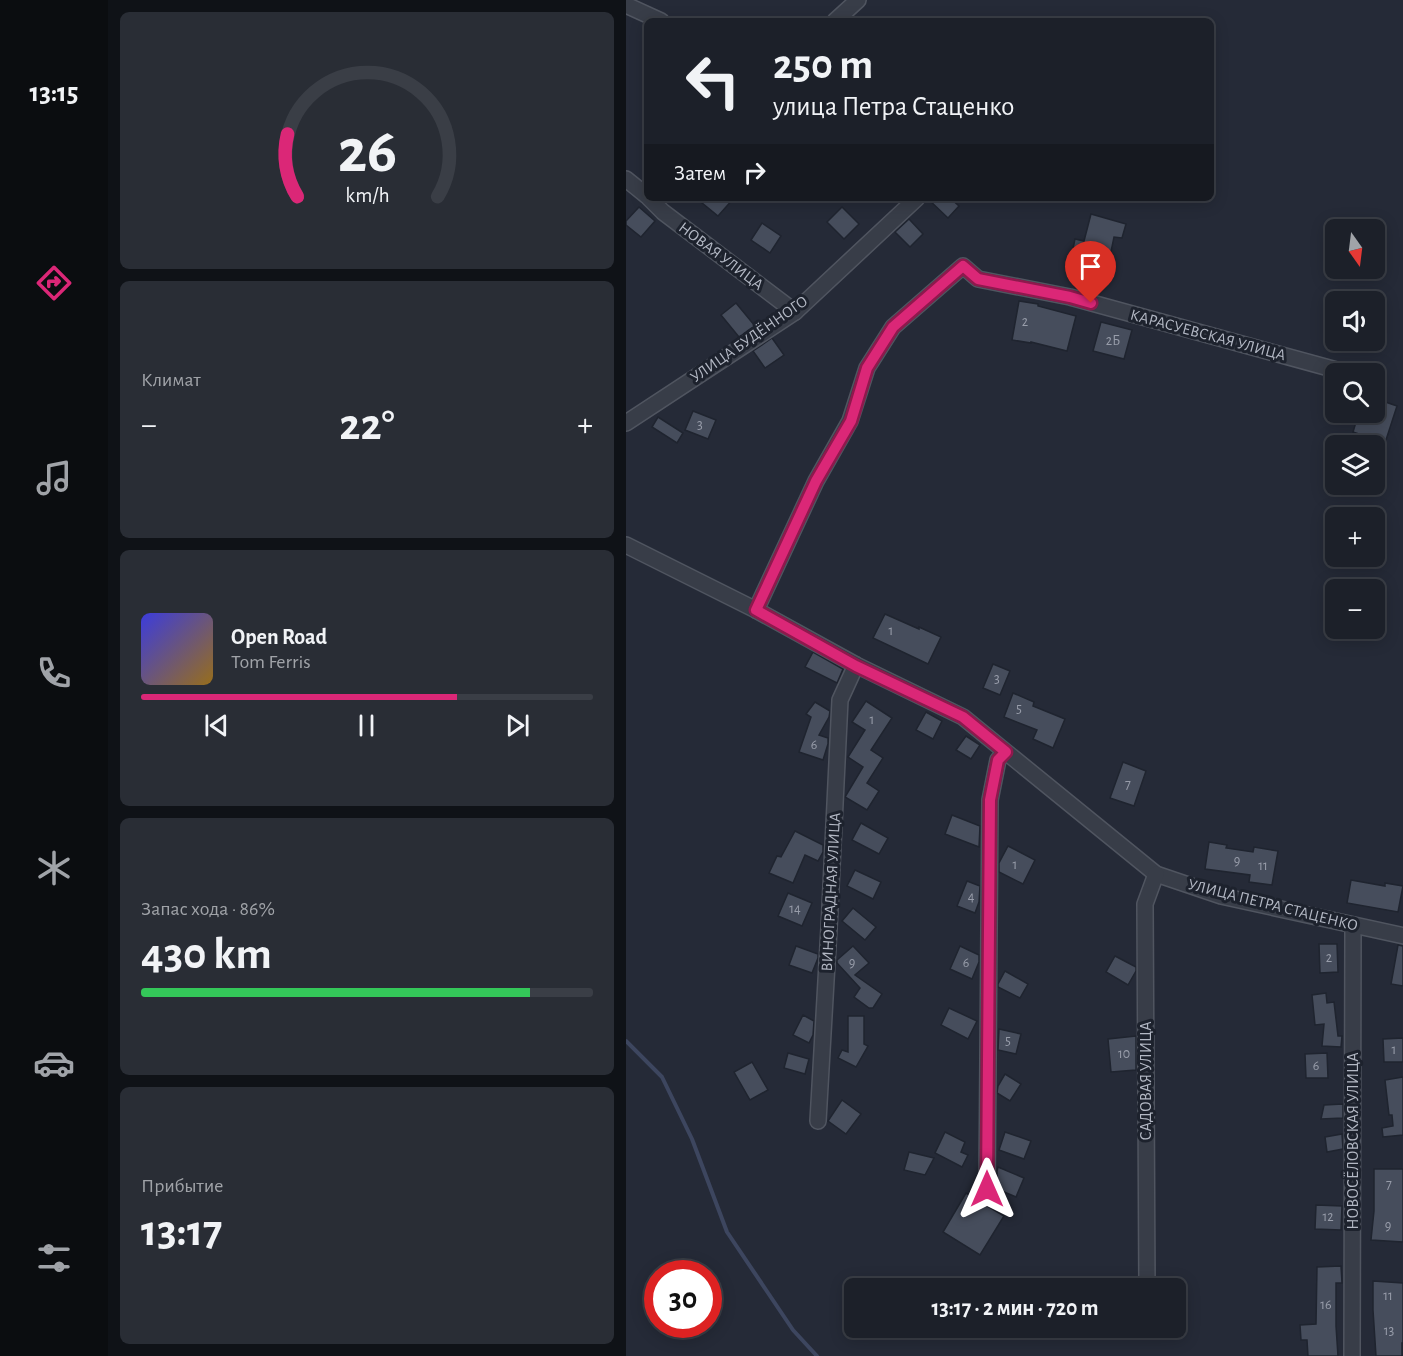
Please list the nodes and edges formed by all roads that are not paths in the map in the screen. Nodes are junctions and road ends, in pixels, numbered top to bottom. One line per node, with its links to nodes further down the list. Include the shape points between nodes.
1 (858, 0): 4 (street)
2 (626, 5): 3 (street)
3 (654, 18)
4 (838, 18)
5 (626, 179): 6 (street, НОВАЯ УЛИЦА)
6 (644, 194)
7 (652, 201): 9 (street, НОВАЯ УЛИЦА)
8 (914, 201): 9 (street, УЛИЦА БУДЁННОГО)
9 (795, 312): 11 (street, УЛИЦА БУДЁННОГО)
10 (1325, 367): 13 (street, КАРАСУЕВСКАЯ УЛИЦА, via 1070,297 978,279 963,266 893,327 867,368 851,421 816,481)
11 (626, 423)
12 (626, 545): 13 (street, УЛИЦА ПЕТРА СТАЦЕНКО)
13 (756, 610): 14 (street, УЛИЦА ПЕТРА СТАЦЕНКО)
14 (856, 666): 15 (street, УЛИЦА ПЕТРА СТАЦЕНКО, via 963,717); 19 (street, ВИНОГРАДНАЯ УЛИЦА, via 840,700)
15 (1006, 752): 16 (street, УЛИЦА ПЕТРА СТАЦЕНКО); 20 (street, via 998,760 990,800)
16 (1156, 874): 17 (street, УЛИЦА ПЕТРА СТАЦЕНКО, via 1221,896); 21 (street, САДОВАЯ УЛИЦА, via 1145,904)
17 (1353, 926): 18 (street, УЛИЦА ПЕТРА СТАЦЕНКО); 22 (street, НОВОСЁЛОВСКАЯ УЛИЦА)
18 (1403, 936)
19 (818, 1121)
20 (987, 1189)
21 (1147, 1278)
22 (1352, 1356)

